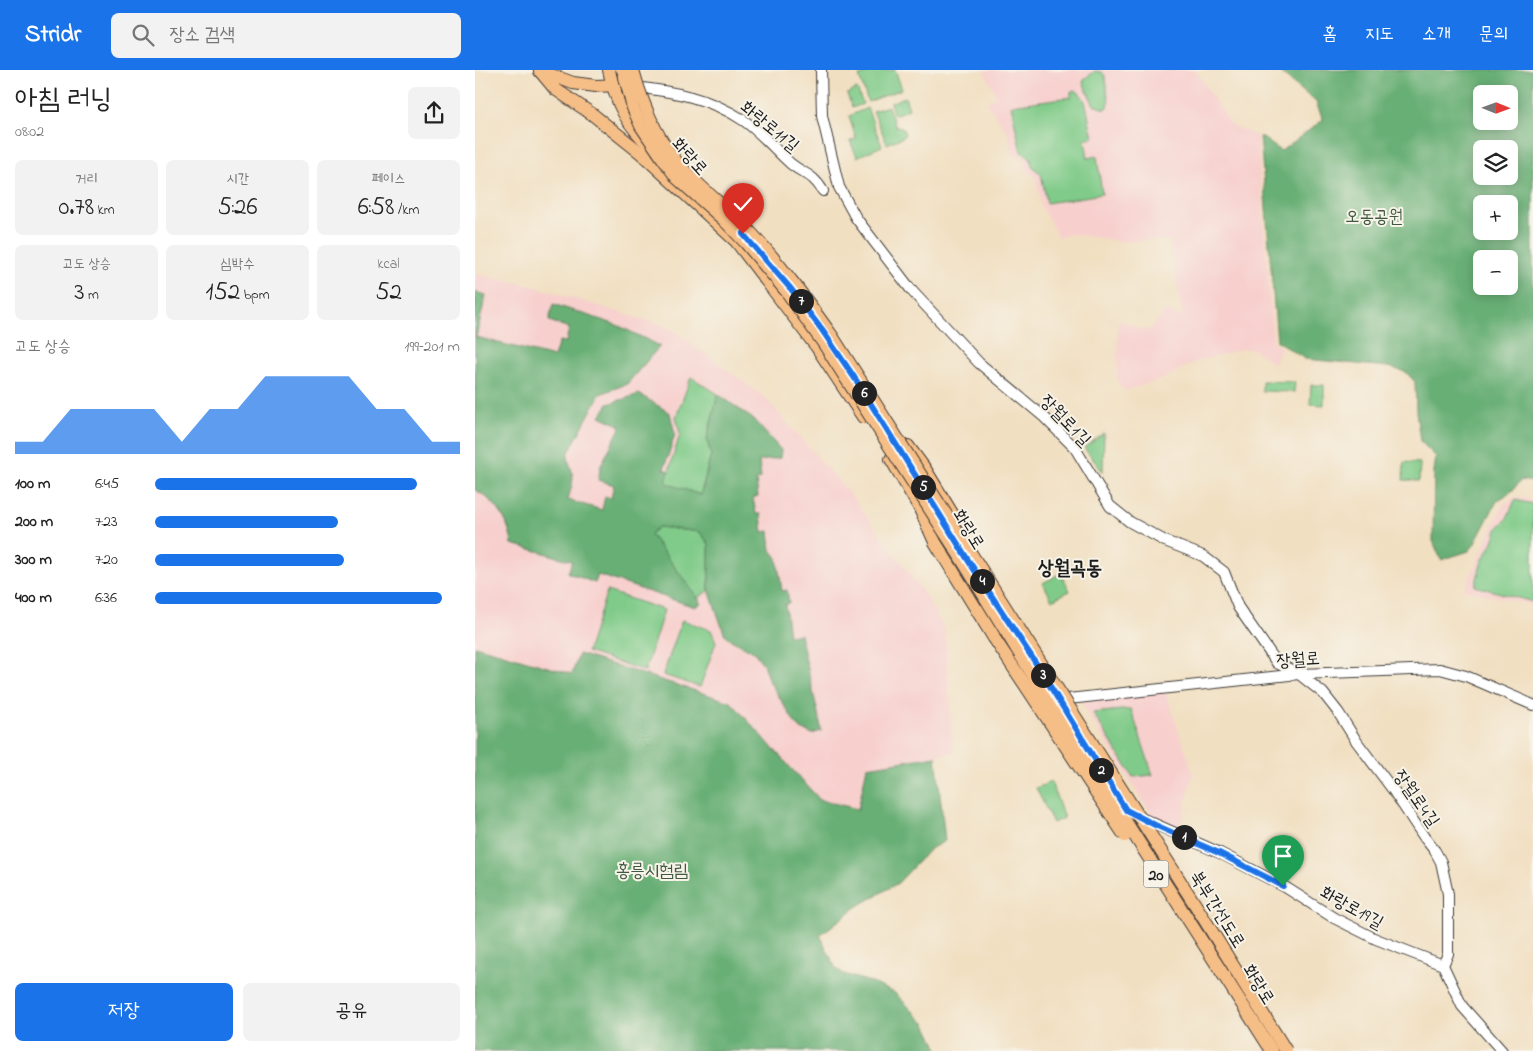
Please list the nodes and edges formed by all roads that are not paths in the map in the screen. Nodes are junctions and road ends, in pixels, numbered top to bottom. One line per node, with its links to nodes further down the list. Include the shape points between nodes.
1 (539, 70): 6 (main road, via 573,83); 11 (main road, 화랑로 / 20, via 555,89 659,168 749,256 826,360)
2 (609, 70): 6 (main road)
3 (625, 70): 7 (main road, 화랑로 / 20); 16 (main road, 북부간선도로, bridge, via 628,92 639,120 659,154 677,178 745,242 787,292 824,344)
4 (633, 70): 17 (main road, 북부간선도로, bridge, via 651,120 671,154 685,172 752,234 786,272 832,336)
5 (821, 70): 12 (street, 장월로1길, via 822,116 839,188 856,218 917,297 979,363 1044,416 1075,448 1110,506 1130,522 1203,556 1224,572 1238,607 1277,662)
6 (612, 85): 7 (main road); 8 (main road, via 630,125)
7 (630, 86): 8 (main road, 화랑로 / 20, via 635,104); 9 (street, 화랑로11길, via 692,97 723,108 743,120 792,165 817,180)
8 (665, 159): 10 (main road, 화랑로 / 20, via 743,234 791,289)
9 (823, 191)
10 (875, 409): 13 (main road, 화랑로 / 20); 17 (main road, bridge, via 925,469 1143,809)
11 (921, 512): 16 (main road, bridge, via 935,542 994,638 1153,877); 19 (main road, 화랑로 / 20, via 1057,724 1119,814)
12 (1299, 674): 13 (street, 장월로); 14 (street, 장월로, via 1440,669 1466,676); 18 (street, 장월로4길, via 1323,692 1438,856 1448,894 1448,954)
13 (1059, 700): 15 (main road, 화랑로 / 20)
14 (1533, 705)
15 (1126, 810): 18 (street, 화랑로19길, via 1283,886 1334,918 1376,939); 21 (main road, 화랑로 / 20, via 1257,1011)
16 (1170, 891): 20 (main road, 북부간선도로, bridge)
17 (1196, 906): 22 (main road, 북부간선도로, bridge)
18 (1443, 965): 23 (street, via 1462,1006)
19 (1265, 1051)
20 (1272, 1051)
21 (1278, 1051)
22 (1286, 1051)
23 (1502, 1051)

